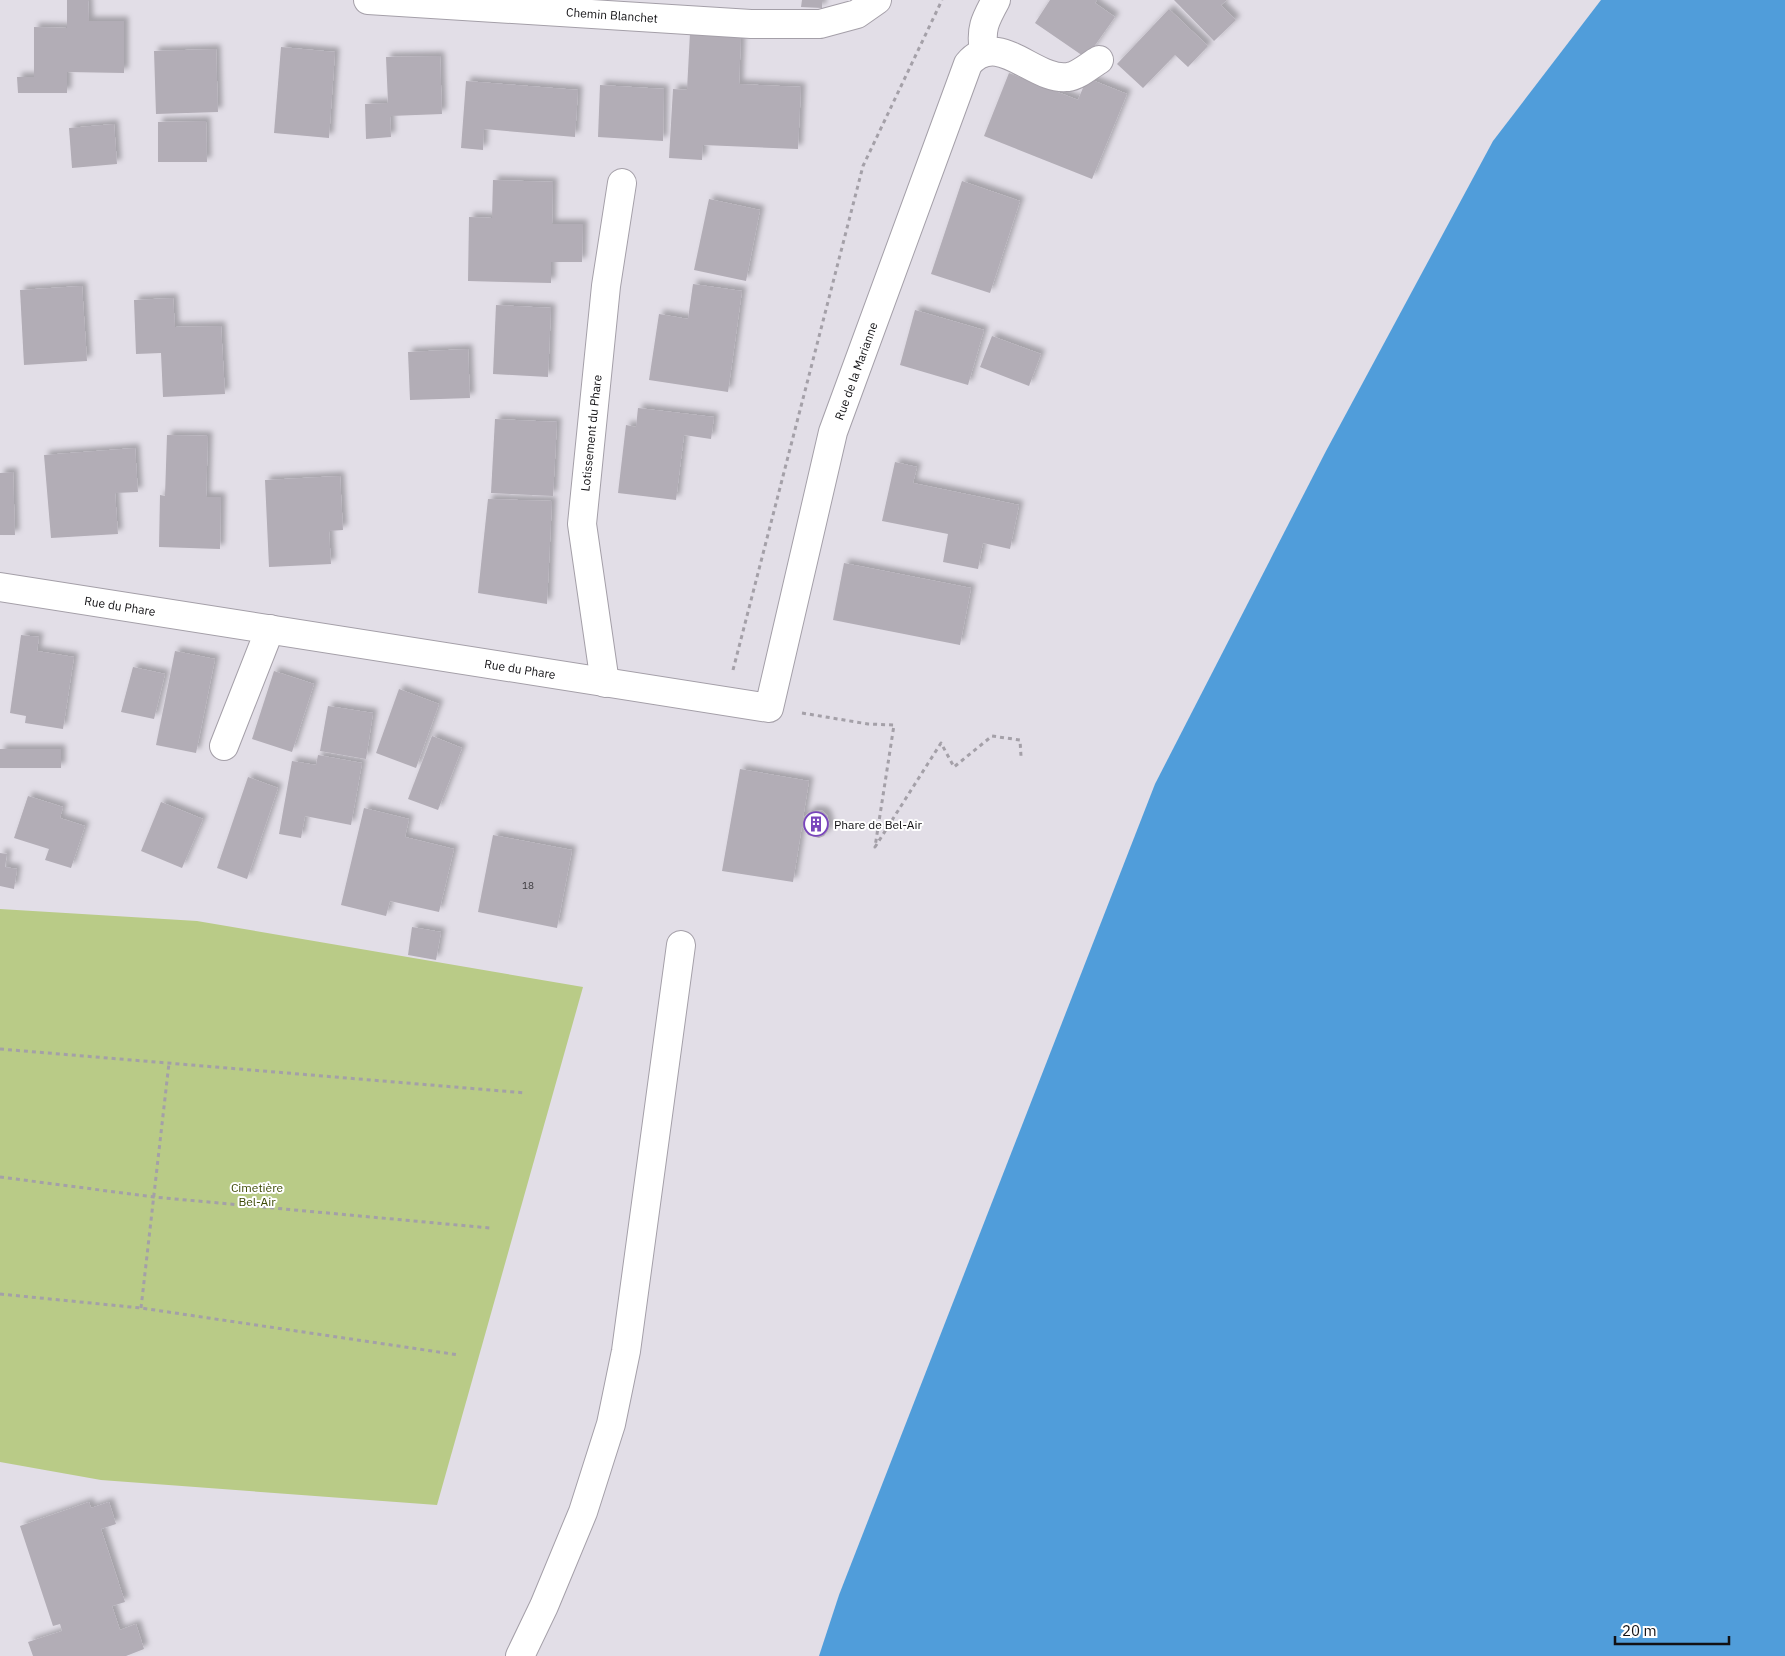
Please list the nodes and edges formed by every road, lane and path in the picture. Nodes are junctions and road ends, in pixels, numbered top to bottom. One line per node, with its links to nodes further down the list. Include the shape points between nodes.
1 (368, 0): 5 (street, Chemin Blanchet)
2 (877, 0): 5 (street, Chemin Blanchet, via 857,14 820,24 751,24)
3 (942, 0): 11 (path, via 863,166)
4 (996, 0): 6 (street, via 984,23)
5 (708, 11)
6 (984, 52): 7 (street, via 998,50 1058,78 1071,77); 13 (street, Rue de la Marianne, via 968,64 833,432)
7 (1099, 60)
8 (622, 183): 12 (street, Lotissement du Phare, via 606,286 582,524)
9 (0, 587): 10 (street, Rue du Phare)
10 (270, 630): 12 (street, Rue du Phare); 14 (street)
11 (734, 670)
12 (605, 683): 13 (street, Rue du Phare)
13 (769, 708): 15 (path, via 868,724 894,725 875,847 942,743 954,767 992,736 1020,740)
14 (224, 746)
15 (1021, 756)
16 (681, 945): 26 (street, via 626,1351 611,1424 583,1512)
17 (0, 1049): 18 (path)
18 (169, 1063): 19 (path); 21 (path)
19 (526, 1093)
20 (0, 1177): 21 (path)
21 (154, 1197): 22 (path); 24 (path)
22 (490, 1228)
23 (0, 1294): 24 (path)
24 (140, 1308): 25 (path)
25 (459, 1355)
26 (520, 1656)

